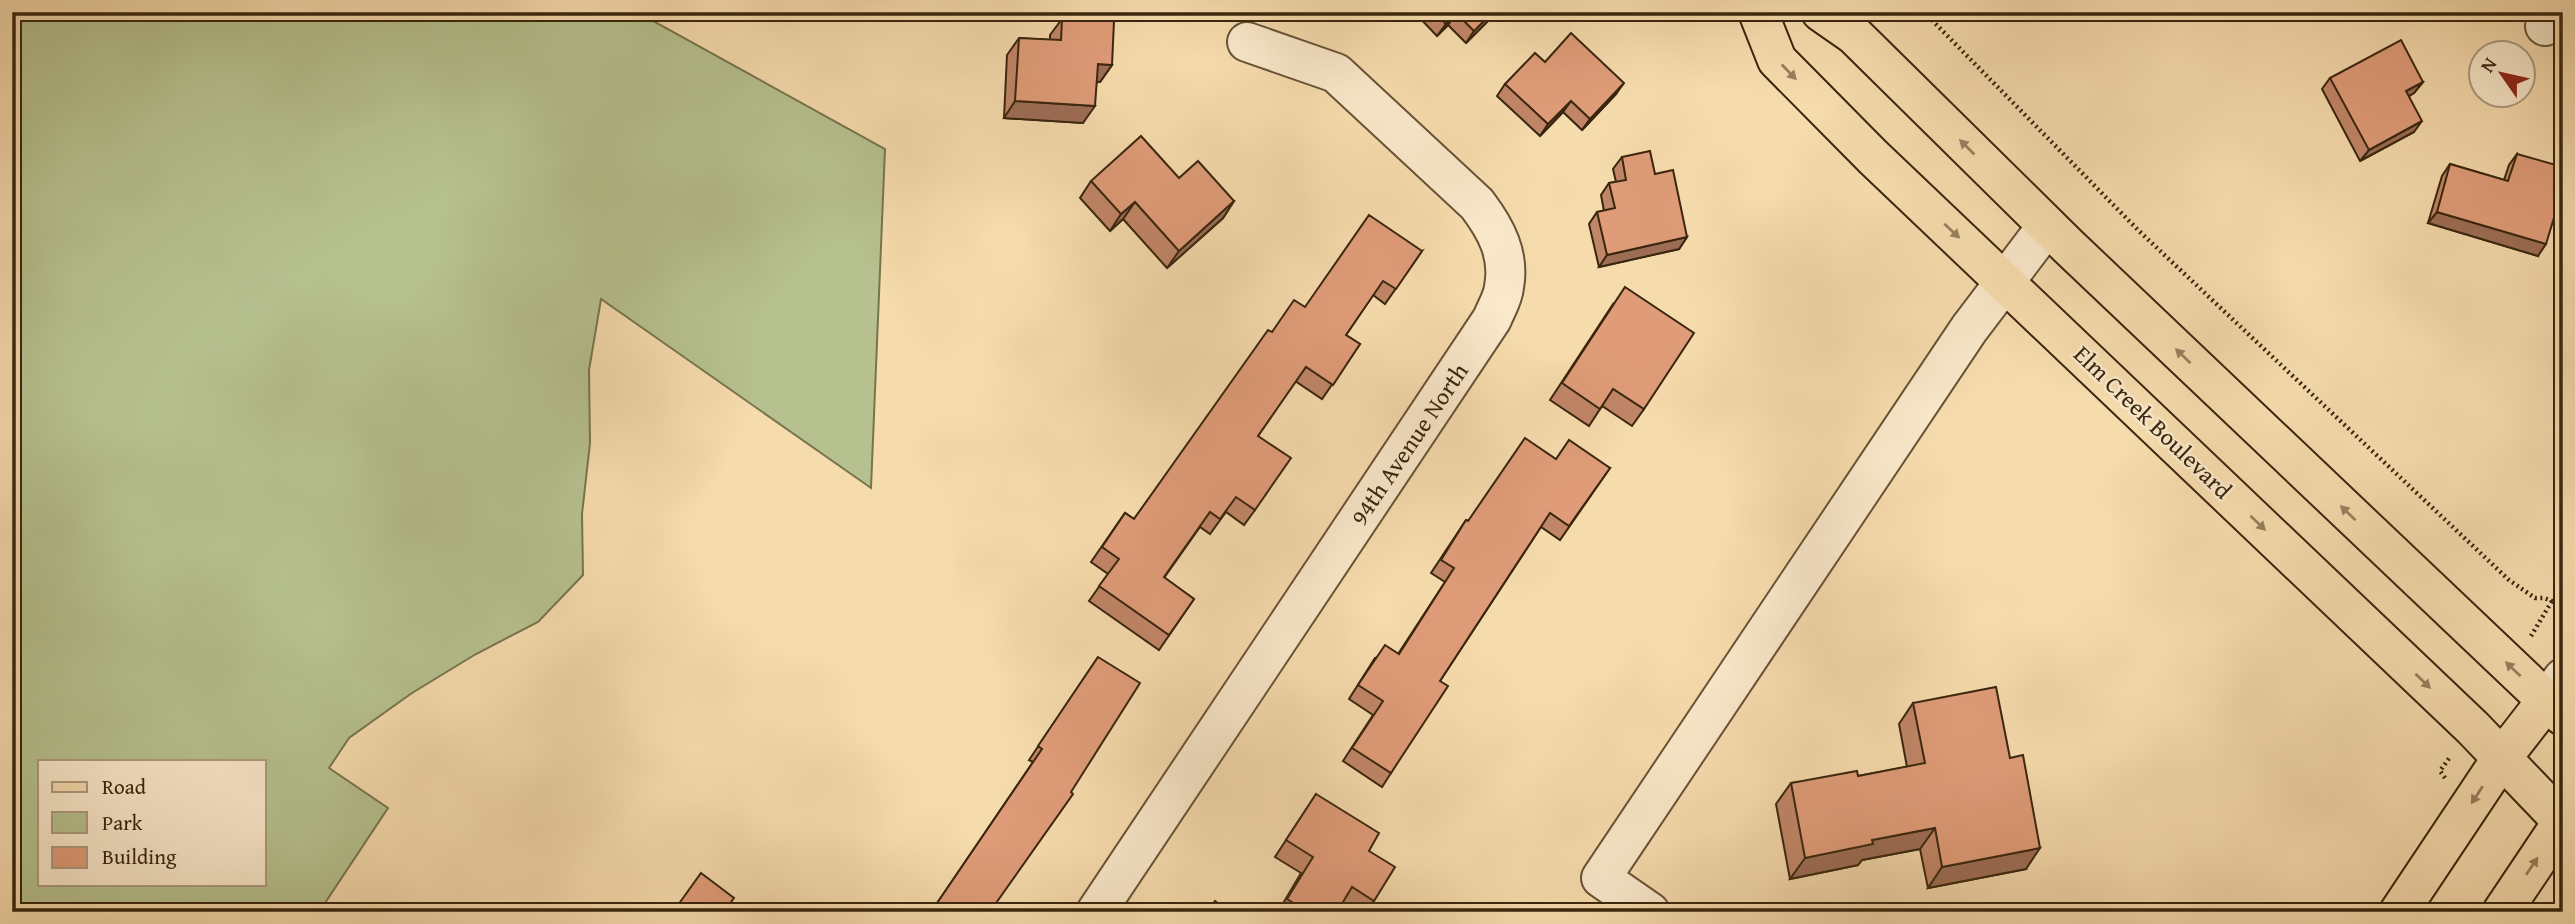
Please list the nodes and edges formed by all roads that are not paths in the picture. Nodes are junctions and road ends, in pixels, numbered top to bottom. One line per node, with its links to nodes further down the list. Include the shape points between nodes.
1 (1758, 12): 5 (main road, Elm Creek Boulevard, one-way to 5, via 1777,60)
2 (1821, 12): 4 (main road, one-way to 2, via 1854,35)
3 (1247, 42): 9 (street, 94th Avenue North, via 1336,73 1477,204 1495,229 1505,258 1504,289 1492,319)
4 (2047, 226): 5 (street); 6 (main road, one-way to 4)
5 (2005, 281): 7 (main road, Elm Creek Boulevard, one-way to 7); 10 (street, via 1601,878)
6 (2557, 698): 7 (main road)
7 (2501, 759): 8 (main road, Elm Creek Boulevard); 11 (main road, one-way to 11)
8 (2563, 822): 12 (main road, one-way to 8)
9 (1097, 912)
10 (1650, 912)
11 (2399, 912)
12 (2502, 912)

